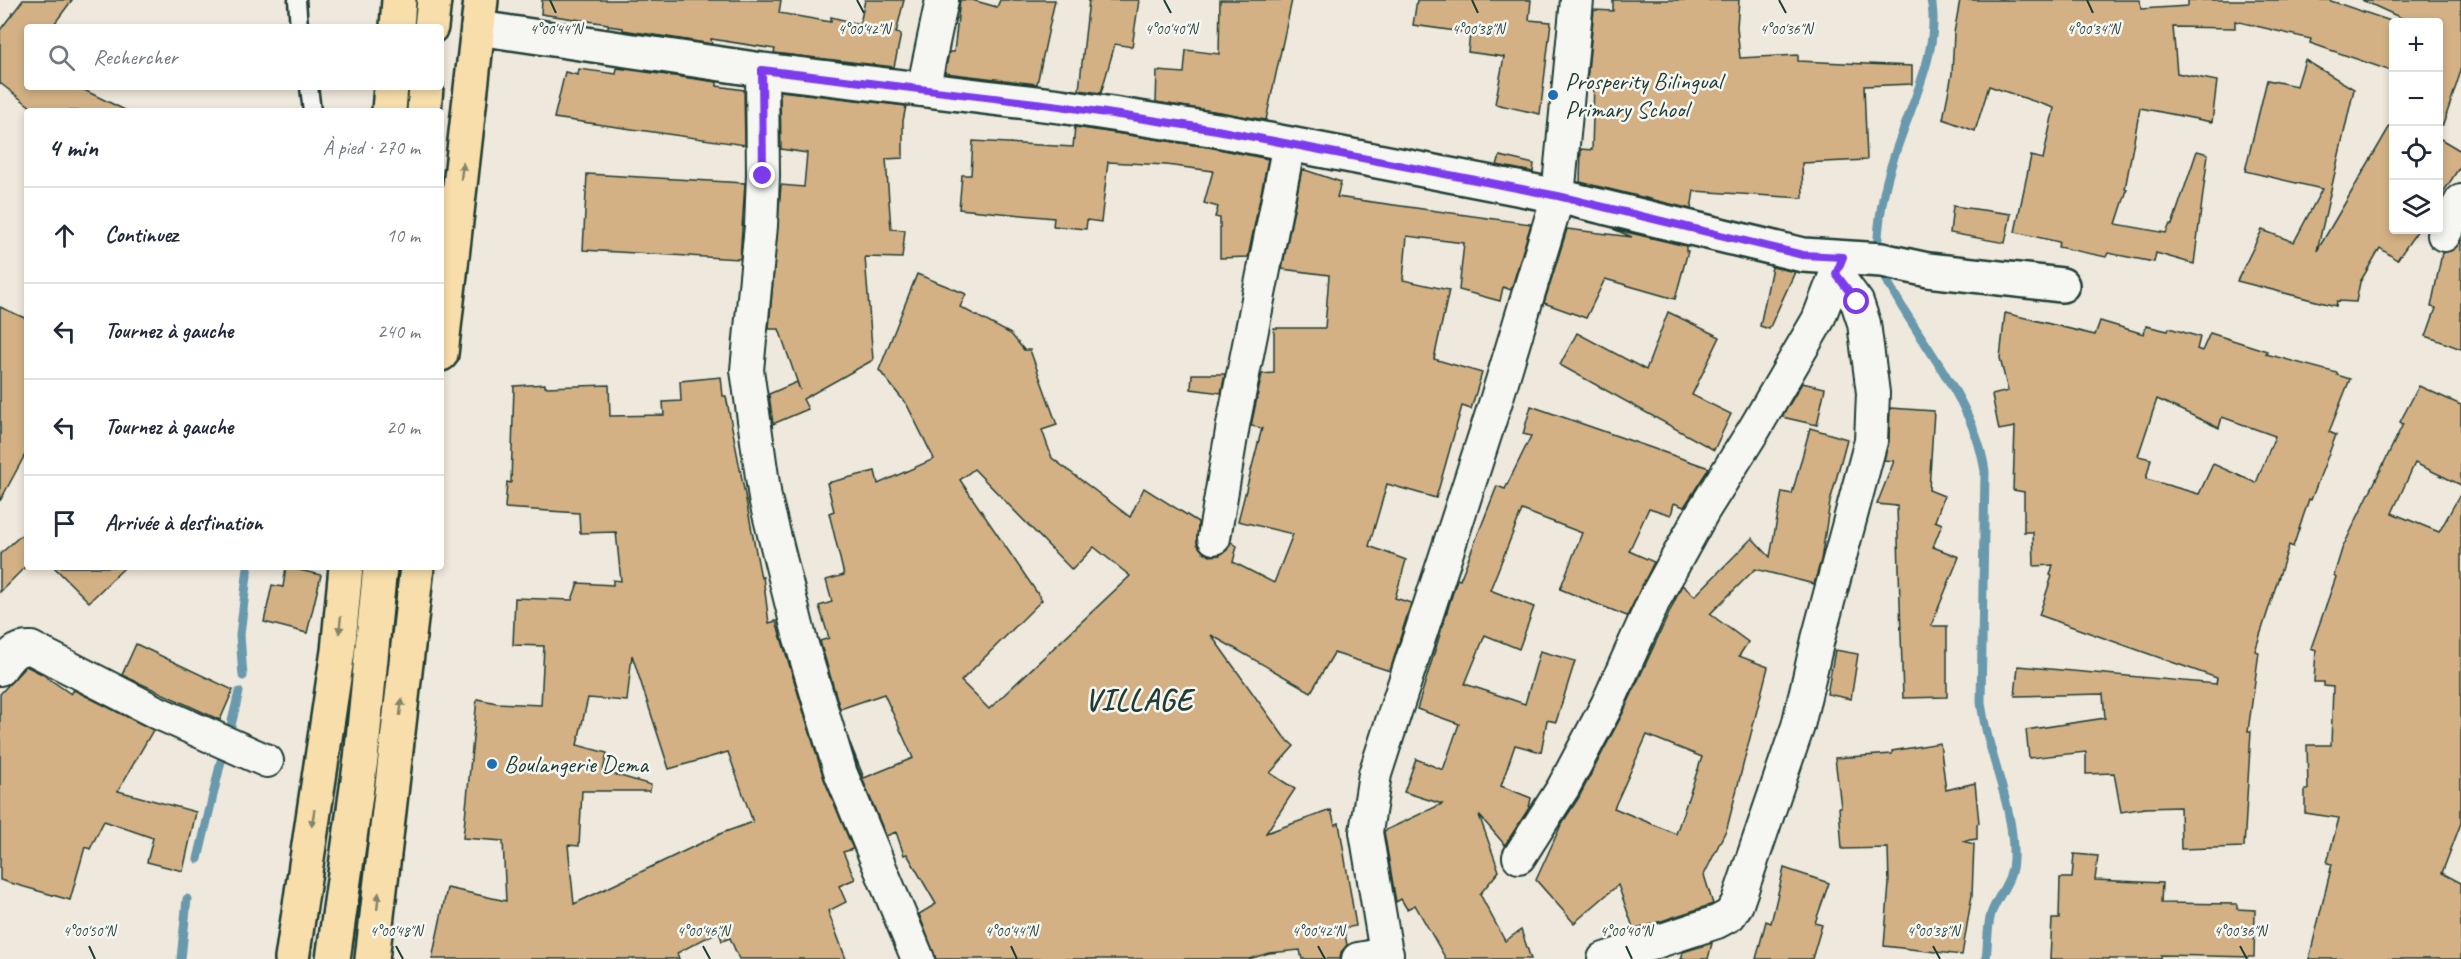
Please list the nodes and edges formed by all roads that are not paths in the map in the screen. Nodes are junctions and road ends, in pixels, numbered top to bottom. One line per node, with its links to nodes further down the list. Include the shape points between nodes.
1 (297, 0): 7 (lane)
2 (399, 0): 8 (main road)
3 (434, 0): 9 (main road)
4 (942, 0): 14 (street)
5 (1577, 0): 19 (street)
6 (480, 14): 10 (street); 24 (main road, one-way to 6)
7 (299, 24)
8 (397, 24)
9 (431, 24)
10 (762, 70): 14 (street); 37 (street, via 761,226 747,370 765,498 800,638 841,774)
11 (309, 90): 15 (lane)
12 (391, 90): 16 (main road)
13 (426, 90): 17 (main road)
14 (923, 90): 18 (street, via 1071,108)
15 (312, 108)
16 (389, 108)
17 (424, 108)
18 (1288, 144): 19 (street); 25 (street)
19 (1558, 196): 22 (street); 33 (street, via 1375,774 1366,832)
20 (2461, 201): 21 (street)
21 (2444, 235)
22 (1840, 266): 23 (street, via 1882,260 1928,270); 31 (street, via 1818,320 1703,511 1655,598 1607,705 1563,788); 32 (street, via 1864,323 1873,393 1871,441 1798,726 1756,853 1730,915)
23 (2061, 285)
24 (444, 328)
25 (1214, 538)
26 (346, 570): 34 (main road, one-way to 34, via 338,651)
27 (380, 570): 35 (main road, via 361,759)
28 (417, 570): 36 (main road, one-way to 28)
29 (0, 669): 30 (street, via 14,652 31,648 154,711)
30 (267, 761)
31 (1519, 856)
32 (1622, 956)
33 (1377, 957)
34 (292, 959)
35 (333, 959)
36 (372, 959)
37 (918, 959)

